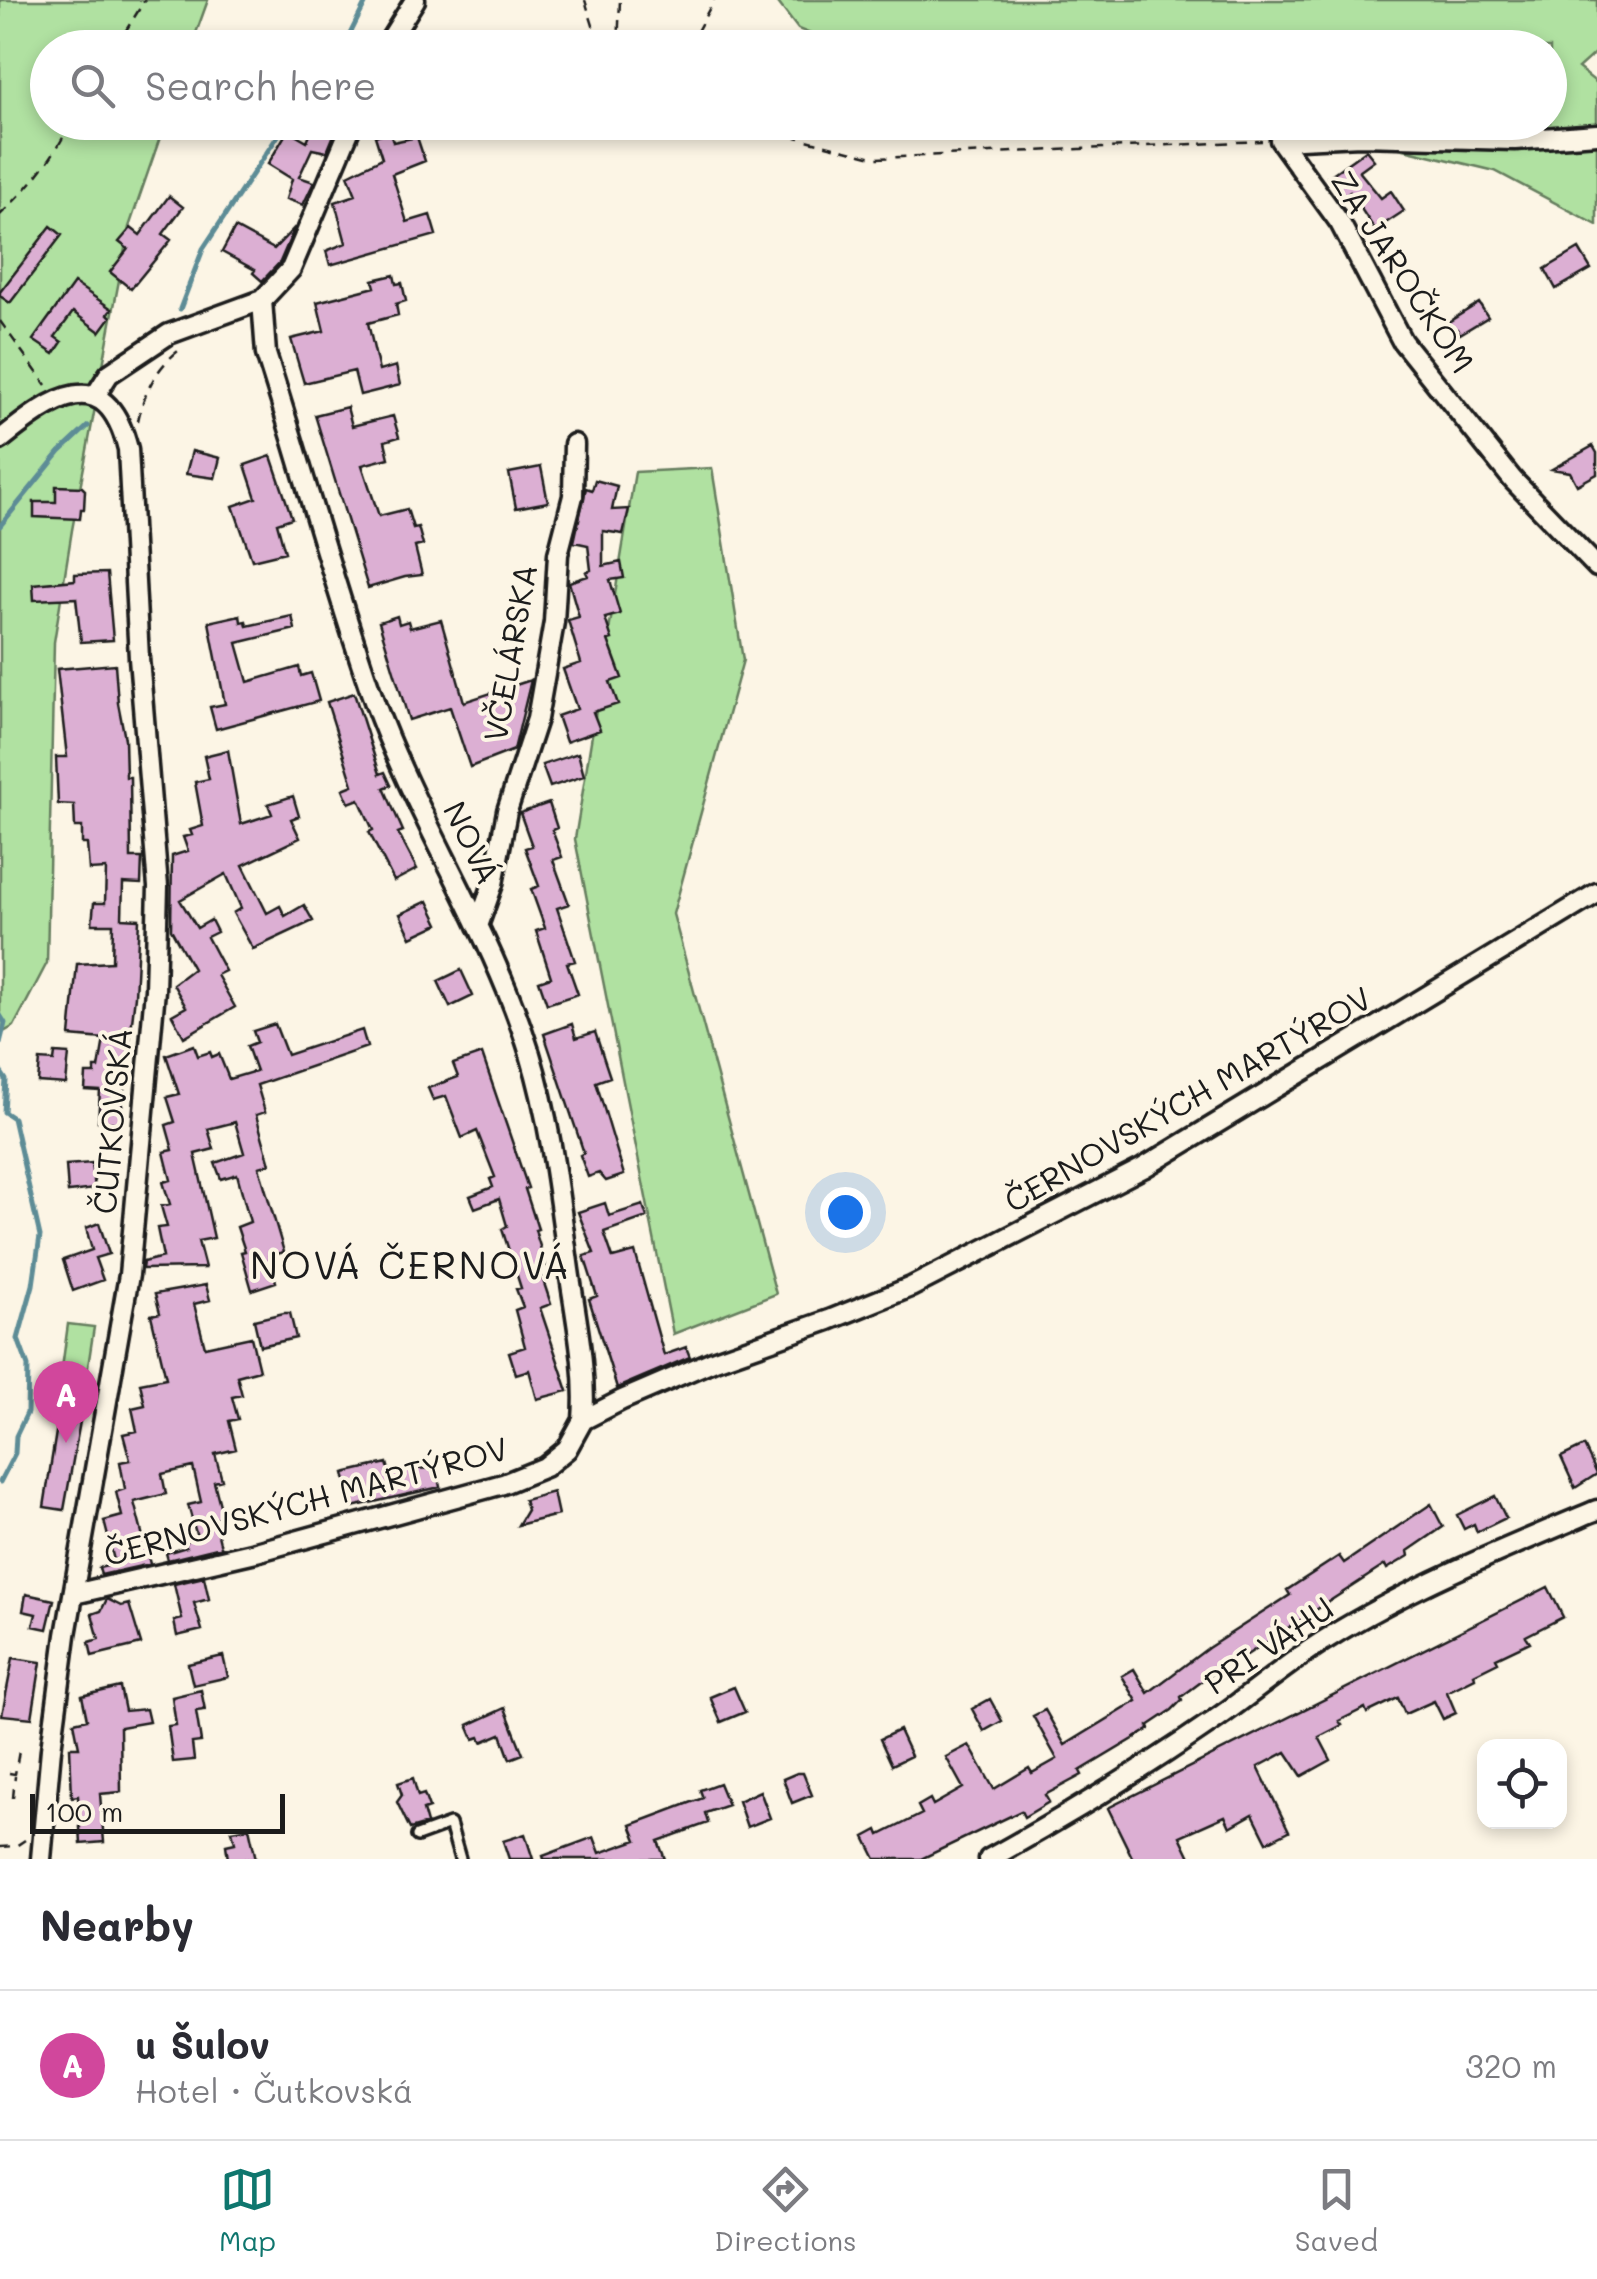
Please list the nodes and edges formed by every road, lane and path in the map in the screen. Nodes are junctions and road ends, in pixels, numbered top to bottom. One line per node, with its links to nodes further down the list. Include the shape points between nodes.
1 (145, 0): 6 (path)
2 (415, 0): 7 (street)
3 (585, 0): 8 (path)
4 (620, 0): 9 (path)
5 (714, 0): 10 (path)
6 (126, 30)
7 (396, 30)
8 (594, 30)
9 (619, 30)
10 (698, 30)
11 (1597, 134): 12 (street)
12 (1567, 136)
13 (63, 140): 17 (path, via 33,184)
14 (345, 140): 18 (street, via 291,269)
15 (807, 140): 16 (path, via 876,158)
16 (1280, 140): 26 (street, ZA JAROČKOM, via 1340,223 1402,342 1514,480)
17 (0, 214)
18 (262, 300): 21 (street, via 169,334 108,374); 28 (street, NOVÁ, via 266,354 375,703)
19 (0, 321): 22 (path)
20 (194, 340): 23 (path, via 162,363 137,430)
21 (95, 396): 22 (street); 23 (street, via 112,407)
22 (56, 401): 24 (street)
23 (125, 436): 31 (street, ČUTKOVSKÁ, via 158,886 155,990 129,1275)
24 (0, 440)
25 (574, 444): 28 (street, VČELÁRSKA, via 573,496 558,554 554,622 536,719)
26 (1597, 567)
27 (1597, 893): 29 (street, ČERNOVSKÝCH MARTÝROV, via 1126,1177 911,1286 715,1360)
28 (478, 926): 29 (street, NOVÁ, via 530,1053 545,1114 585,1392)
29 (583, 1420): 31 (street, ČERNOVSKÝCH MARTÝROV, via 567,1449 544,1468 502,1484)
30 (1597, 1510): 41 (street, PRI VÁHU, via 1326,1639 1210,1723)
31 (74, 1594): 39 (street, ČUTKOVSKÁ)
32 (20, 1745): 34 (path)
33 (9, 1774): 34 (path)
34 (15, 1774): 35 (path)
35 (12, 1798)
36 (31, 1832): 38 (path, via 16,1846)
37 (416, 1836): 40 (lane, via 450,1824)
38 (0, 1847)
39 (41, 1859)
40 (460, 1859)
41 (989, 1859)

